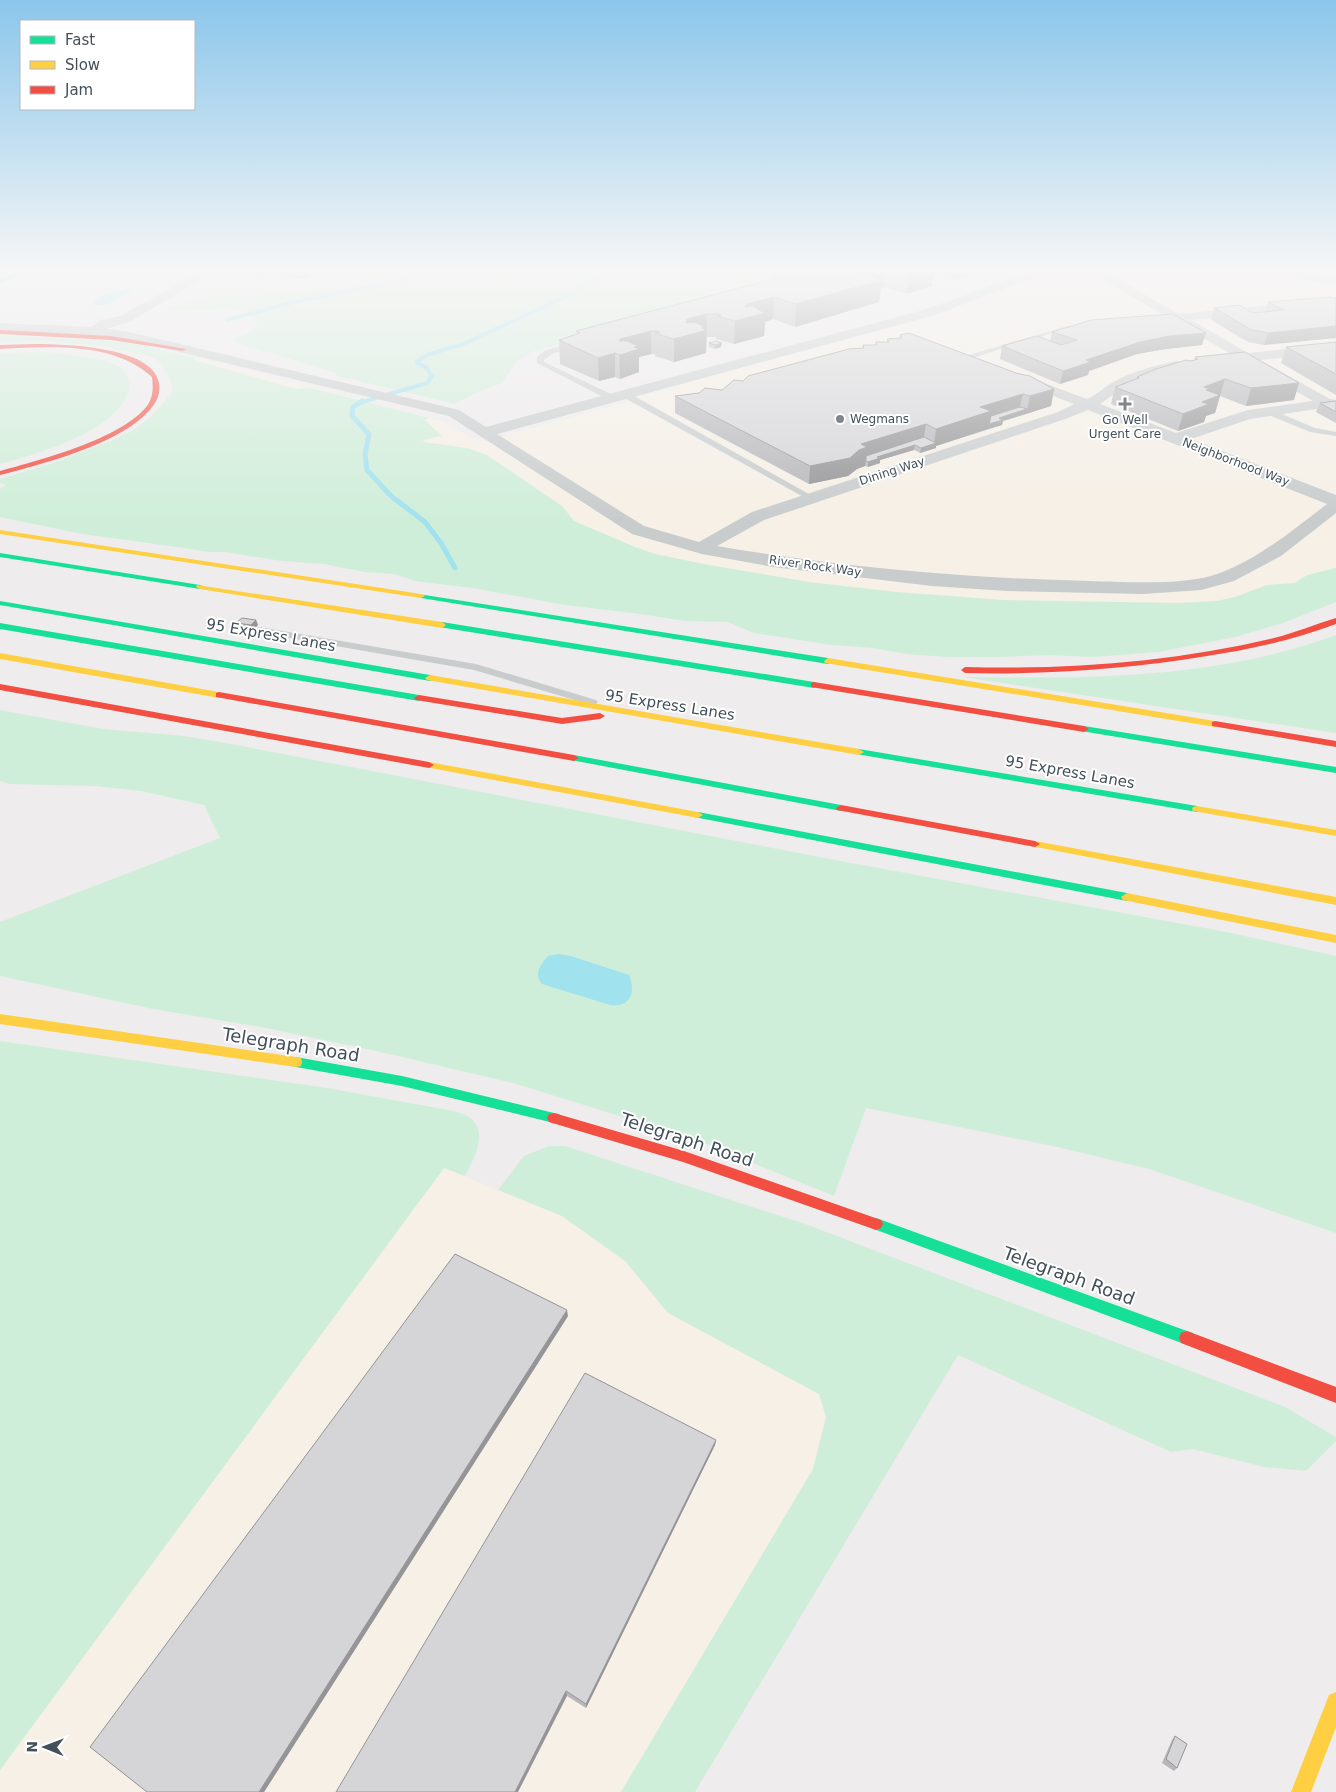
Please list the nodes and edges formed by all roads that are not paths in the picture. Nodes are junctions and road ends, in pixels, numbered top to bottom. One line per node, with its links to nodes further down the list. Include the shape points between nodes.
1 (117, 355): 26 (main road, via 145,366 155,376 158,383 152,403 133,422 115,432 68,452)
2 (208, 355): 14 (street, River Rock Way)
3 (243, 355): 14 (street, River Rock Way)
4 (544, 355): 15 (lane, via 541,363)
5 (771, 355): 15 (street)
6 (960, 355): 10 (street, Neighborhood Way)
7 (974, 355): 10 (lane)
8 (1242, 355): 11 (street)
9 (1270, 355): 11 (street)
10 (966, 357): 17 (street, Neighborhood Way)
11 (1246, 357): 12 (street); 16 (street)
12 (1204, 361)
13 (1187, 363): 17 (street, Dining Way, via 1138,376)
14 (311, 378): 19 (street, River Rock Way)
15 (618, 396): 20 (street); 27 (lane)
16 (1332, 403): 18 (street)
17 (1087, 404): 24 (street, Neighborhood Way); 27 (street, Dining Way, via 1063,415)
18 (1266, 411): 23 (lane, via 1313,430); 24 (street)
19 (457, 415): 21 (street, via 495,423); 22 (street, River Rock Way)
20 (536, 418): 21 (street); 25 (street, via 522,443)
21 (520, 422): 22 (street)
22 (485, 432): 25 (street, River Rock Way)
23 (1336, 434)
24 (1175, 439): 28 (street, Neighborhood Way)
25 (520, 455): 30 (street, River Rock Way, via 638,530)
26 (0, 472)
27 (812, 498): 30 (street, Dining Way, via 758,516)
28 (1336, 503): 30 (street, River Rock Way, via 1286,544 1245,568 1214,581 1171,587 1076,587 932,580 773,561)
29 (0, 532): 36 (main road)
30 (702, 548)
31 (0, 555): 41 (main road)
32 (0, 603): 39 (main road, 95 Express Lanes)
33 (1336, 622): 36 (main road, via 1292,637 1197,656 1124,666 1052,669 940,668)
34 (0, 626): 39 (main road, via 562,721)
35 (259, 630): 39 (lane, via 476,667)
36 (710, 642): 40 (main road)
37 (0, 656): 43 (main road, via 592,761)
38 (0, 687): 44 (main road, via 590,794)
39 (622, 712): 42 (main road, 95 Express Lanes)
40 (1336, 744)
41 (1336, 770)
42 (1336, 833)
43 (1336, 900)
44 (1336, 939)
45 (0, 1019): 46 (main road, Telegraph Road, via 394,1079 532,1111 785,1190)
46 (1336, 1395)
47 (1336, 1702): 48 (main road)
48 (1301, 1792)

